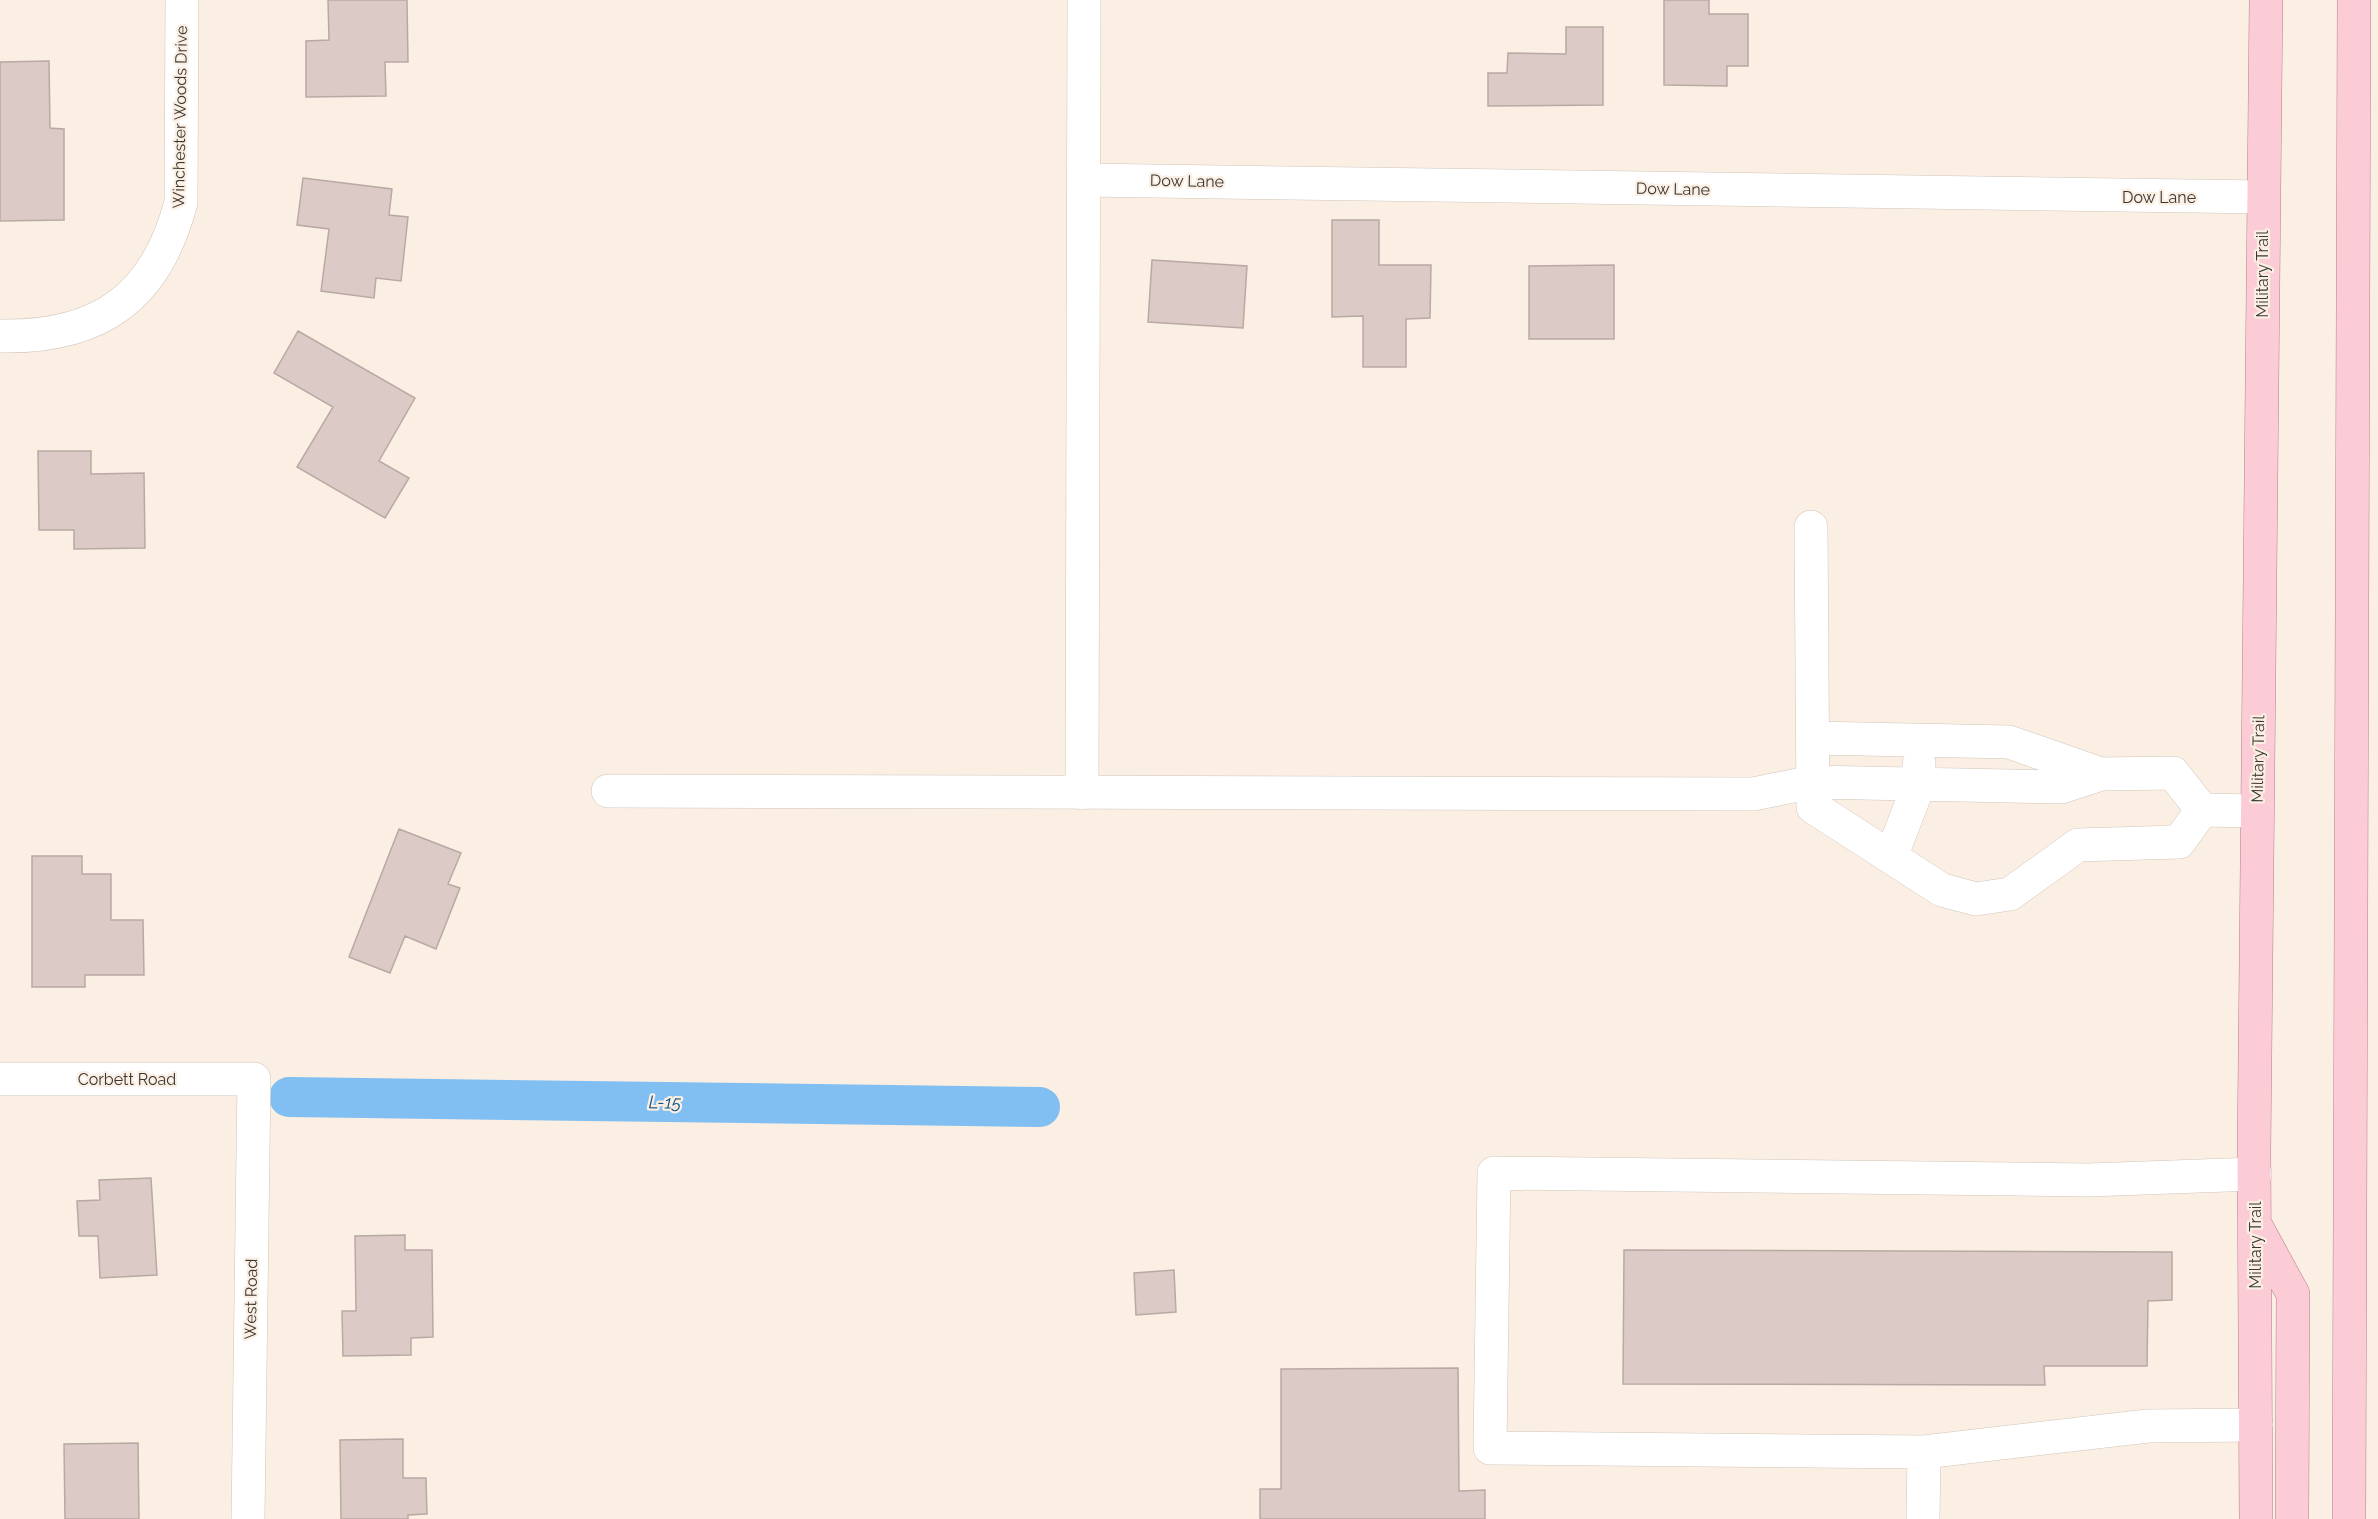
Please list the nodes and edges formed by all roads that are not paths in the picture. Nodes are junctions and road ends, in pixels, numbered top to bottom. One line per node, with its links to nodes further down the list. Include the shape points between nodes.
1 (182, 0): 7 (street, Winchester Woods Drive, via 181,202 163,256 127,299 104,315 51,334)
2 (1084, 0): 5 (street)
3 (2266, 0): 6 (main road, Military Trail)
4 (2354, 0): 29 (main road)
5 (1083, 180): 6 (street, Dow Lane); 15 (street)
6 (2263, 197): 17 (main road, Military Trail)
7 (0, 336)
8 (1811, 526): 9 (street)
9 (1813, 738): 10 (street); 12 (street)
10 (1920, 740): 11 (street, via 2009,742); 13 (street)
11 (2101, 774): 13 (street, via 2061,787); 16 (street, via 2173,773)
12 (1813, 782): 13 (street); 15 (street, via 1753,794); 18 (street, via 1813,807)
13 (1919, 784): 18 (street)
14 (608, 791): 15 (street)
15 (1082, 793)
16 (2202, 810): 17 (street); 18 (street, via 2179,842 2078,845 2010,894 1998,896 1976,899 1942,890)
17 (2258, 811): 21 (main road, Military Trail)
18 (1891, 857)
19 (0, 1079): 20 (street, Corbett Road)
20 (254, 1079): 25 (street, West Road)
21 (2255, 1174): 22 (main road, Military Trail); 24 (street, via 2089,1180 1494,1173 1490,1448)
22 (2255, 1224): 23 (main road, Military Trail); 28 (main road, via 2293,1294)
23 (2256, 1425): 24 (street, via 2148,1426); 27 (main road, Military Trail)
24 (1924, 1452): 26 (street)
25 (249, 1519)
26 (1923, 1519)
27 (2256, 1519)
28 (2292, 1519)
29 (2349, 1519)

